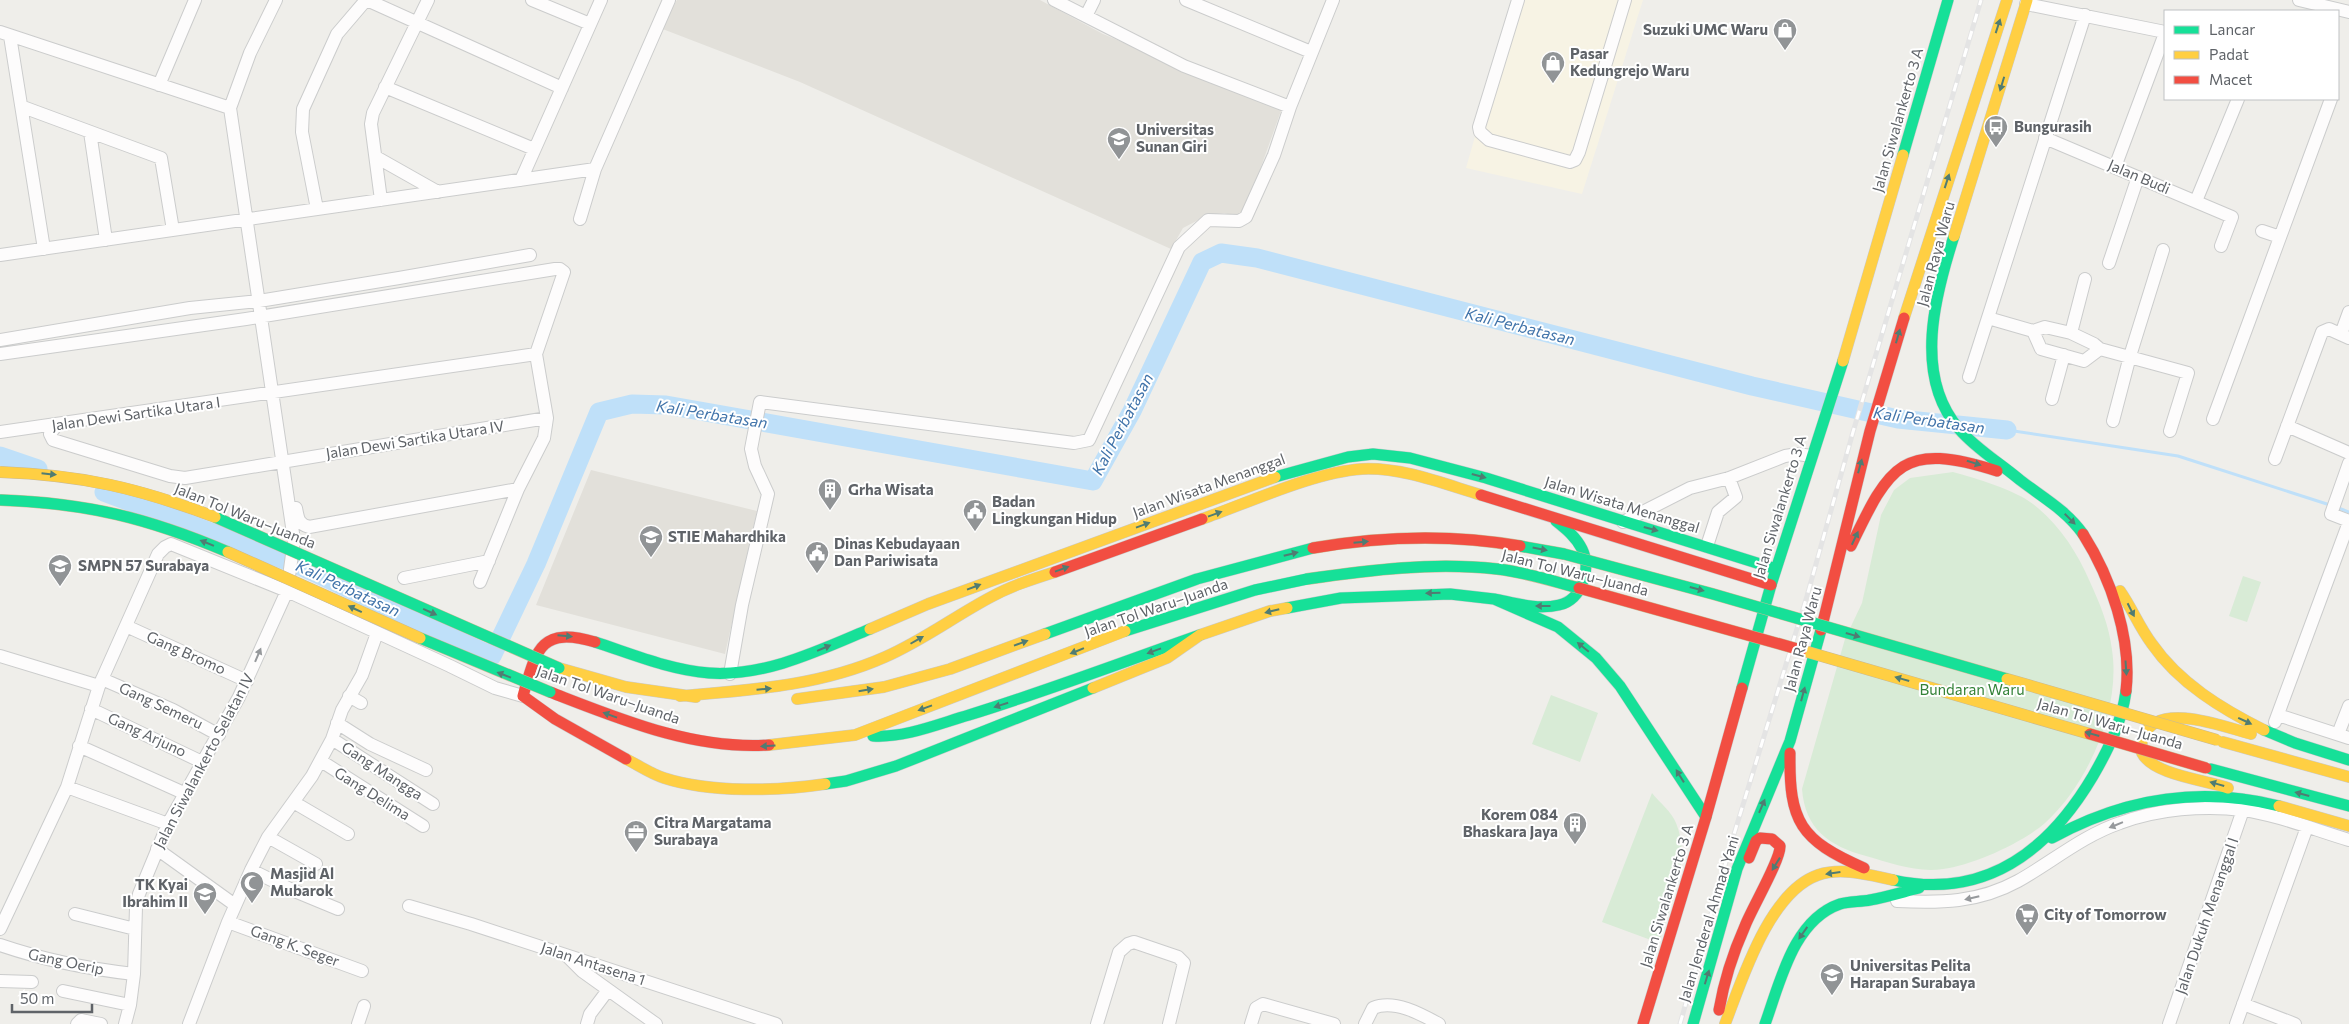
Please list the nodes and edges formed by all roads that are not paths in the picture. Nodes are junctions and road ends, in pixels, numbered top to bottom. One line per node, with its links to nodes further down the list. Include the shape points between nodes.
1 (196, 0): 26 (street)
2 (276, 0): 33 (street, via 250,53)
3 (367, 0): 21 (street); 45 (street, via 337,34 303,109 302,132)
4 (428, 0): 21 (street)
5 (532, 0): 22 (street)
6 (601, 0): 22 (street)
7 (669, 0): 39 (street)
8 (1054, 0): 20 (street)
9 (1094, 0): 20 (street)
10 (1186, 0): 25 (street)
11 (1333, 0): 25 (street)
12 (1518, 0): 13 (street, via 1480,132 1489,140 1570,162 1579,152)
13 (1625, 0)
14 (1948, 0): 85 (main road, Jalan Siwalankerto 3 A, via 1837,383)
15 (2007, 0): 104 (main road, Jalan Raya Waru, one-way to 15, via 1844,529 1870,431 1915,280)
16 (2299, 0): 18 (street)
17 (2027, 2): 19 (street); 92 (main road, Jalan Raya Waru, one-way to 92, via 1946,264 1935,311 1932,352 1936,386 1958,431)
18 (2349, 12)
19 (2085, 15): 24 (street); 35 (street)
20 (1086, 16): 32 (street, via 1184,66)
21 (418, 22): 27 (street); 28 (street)
22 (590, 24): 28 (street)
23 (5, 34): 26 (street); 31 (street)
24 (2164, 34): 38 (street)
25 (1311, 52): 32 (street)
26 (159, 85): 33 (street)
27 (385, 87): 36 (street); 37 (street, via 372,119)
28 (562, 88): 36 (street)
29 (2238, 100): 44 (street)
30 (2331, 100): 50 (street)
31 (23, 106): 34 (street); 53 (street)
32 (1290, 107): 112 (street, via 1274,154 1245,219 1208,220 1179,247 1089,440 1074,442 760,402 751,449 768,494 742,605)
33 (230, 108): 47 (street, Jalan Siwalankerto Selatan IV)
34 (90, 132): 48 (street, via 161,158); 51 (street)
35 (2046, 138): 38 (street, Jalan Budi); 63 (street)
36 (534, 148): 41 (street)
37 (376, 157): 42 (street); 43 (street)
38 (2116, 168): 40 (street, Jalan Budi)
39 (595, 169): 41 (street); 46 (street)
40 (2138, 177): 44 (street, Jalan Budi); 57 (street)
41 (521, 180): 42 (street)
42 (438, 192): 43 (street)
43 (381, 200): 45 (street)
44 (2196, 202): 52 (street, Jalan Budi, via 2232,217)
45 (317, 209): 47 (street)
46 (580, 219)
47 (247, 220): 48 (street); 59 (street, Jalan Siwalankerto Selatan IV)
48 (173, 230): 51 (street)
49 (2262, 231): 50 (street)
50 (2280, 237): 78 (street)
51 (106, 240): 53 (street)
52 (2221, 246)
53 (44, 249): 55 (street)
54 (2163, 250): 73 (street)
55 (0, 255)
56 (530, 255): 59 (street)
57 (2109, 263)
58 (2085, 279): 66 (street)
59 (259, 300): 60 (street); 62 (street, Jalan Siwalankerto Selatan IV)
60 (187, 309): 64 (street); 68 (street)
61 (2349, 312): 67 (street)
62 (261, 316): 64 (street); 71 (street, via 560,269 564,272); 75 (street, Jalan Siwalankerto Selatan IV)
63 (1988, 318): 65 (street); 74 (street)
64 (190, 327): 70 (street)
65 (2033, 331): 66 (street, via 2045,327); 72 (street, via 2041,349)
66 (2070, 333): 69 (street)
67 (2345, 336): 81 (street, via 2329,330 2322,332)
68 (0, 340)
69 (2100, 349): 72 (street, via 2084,361); 73 (street)
70 (0, 354)
71 (536, 354): 75 (street, Jalan Dewi Sartika Utara I); 77 (street)
72 (2064, 355): 76 (street)
73 (2130, 356): 79 (street); 82 (street, via 2188,373)
74 (1969, 377)
75 (273, 394): 80 (street, Jalan Dewi Sartika Utara I); 87 (street, Jalan Siwalankerto Selatan IV)
76 (2052, 399)
77 (547, 418): 87 (street, Jalan Dewi Sartika Utara IV); 91 (street, via 540,449)
78 (2213, 419)
79 (2113, 421)
80 (56, 426): 83 (street, Jalan Dewi Sartika Utara I); 87 (street, Jalan Dewi Sartika Utara IV, via 50,434 53,440 177,478)
81 (2286, 426): 84 (street); 86 (street)
82 (2170, 431)
83 (0, 432)
84 (2349, 453)
85 (1811, 456): 90 (street, via 1785,456); 100 (main road, Jalan Siwalankerto 3 A)
86 (2275, 459)
87 (283, 461): 93 (street, Jalan Siwalankerto Selatan IV)
88 (2349, 463): 97 (street, via 2331,514)
89 (0, 472): 117 (main road, Jalan Tol Waru–Juanda, one-way to 117, bridge, via 80,478 117,485 180,504 559,668 621,686)
90 (1729, 478): 96 (street, via 1690,488); 98 (street, via 1736,498 1718,512)
91 (518, 489): 93 (street, via 309,526 302,525 296,507); 99 (street)
92 (2032, 489): 101 (main road, Jalan Raya Waru, one-way to 101, via 2075,523); 104 (main road, one-way to 92, via 1874,498 1888,480 1910,461 1924,455 1957,457 2003,473)
93 (288, 499): 106 (street, Jalan Siwalankerto Selatan IV, bridge, via 294,540)
94 (0, 500): 124 (main road, Jalan Tol Waru–Juanda, one-way to 94, bridge, via 795,744 758,746 711,743 671,734 626,721 442,649 173,529 112,511)
95 (1546, 515): 105 (main road); 107 (main road, one-way to 107, via 1570,533 1584,550 1586,575 1579,591 1566,602 1548,606); 117 (main road, one-way to 95, via 793,686 853,671 887,657 970,607 1009,588 1330,474 1363,469 1392,471 1440,482)
96 (1623, 522): 98 (main road, Jalan Wisata Menanggal, one-way to 98); 112 (main road, Jalan Wisata Menanggal, one-way to 96, via 762,669 817,651 1024,568 1288,472 1349,456 1385,455 1432,463)
97 (2349, 522): 126 (street, via 2276,718)
98 (1707, 546): 100 (main road, Jalan Wisata Menanggal)
99 (489, 561): 102 (street); 103 (street)
100 (1776, 569): 105 (main road, Jalan Siwalankerto 3 A)
101 (2104, 569): 130 (main road, one-way to 130, via 2155,649 2174,670 2217,706); 151 (main road, Jalan Raya Waru, one-way to 151, via 2119,621 2126,663 2123,708 2114,736 2098,767 2078,798)
102 (404, 578)
103 (480, 582)
104 (1834, 582): 128 (main road, Jalan Raya Waru, one-way to 104)
105 (1770, 585): 143 (main road, Jalan Siwalankerto 3 A)
106 (288, 588): 108 (street, via 171,544 158,554); 109 (street); 113 (street, Jalan Siwalankerto Selatan IV, one-way to 106)
107 (1494, 599): 110 (main road, one-way to 110, via 1437,593 1341,598 1270,611); 143 (main road, one-way to 107, via 1620,686 1596,658 1558,627)
108 (126, 626): 113 (street, Gang Bromo); 114 (street)
109 (377, 633): 115 (street, via 362,675); 116 (street, via 471,678)
110 (1200, 635): 116 (main road, via 1160,661 948,747 846,780 799,788 698,785 663,778 547,714); 124 (main road, one-way to 124, via 1054,688 919,730 887,737)
111 (0, 656): 114 (street, Gang Semeru)
112 (730, 674): 116 (main road, Jalan Wisata Menanggal, one-way to 112, via 539,649 557,636 587,640 679,668)
113 (247, 681): 125 (street, Jalan Siwalankerto Selatan IV)
114 (100, 683): 122 (street); 125 (street, Gang Semeru, via 173,710)
115 (349, 696): 120 (street); 123 (street)
116 (524, 696)
117 (680, 696): 118 (main road, Jalan Tol Waru–Juanda)
118 (758, 700)
119 (784, 701): 135 (main road, Jalan Tol Waru–Juanda, one-way to 135, bridge, via 884,687 950,668 1197,579 1312,548 1430,537 1484,540 1564,554)
120 (361, 703)
121 (2349, 706): 126 (street)
122 (91, 708): 129 (street); 133 (street, Gang Arjuno)
123 (337, 723): 127 (street); 134 (street, via 370,744)
124 (855, 734): 141 (main road, Jalan Tol Waru–Juanda, one-way to 124, bridge, via 2206,768 1721,626 1498,569 1430,566 1379,569 1255,590 1132,628)
125 (219, 735): 133 (street, Jalan Siwalankerto Selatan IV)
126 (2344, 736)
127 (332, 739): 131 (street); 140 (street, Gang Mangga)
128 (1790, 741): 156 (main road, via 1792,806 1806,831 1843,859); 164 (main road, Jalan Jenderal Ahmad Yani, one-way to 128, via 1737,869)
129 (79, 746): 136 (street); 137 (street)
130 (2299, 746): 132 (main road); 138 (main road, one-way to 130, via 2224,786 2150,763 2141,748 2148,724 2171,717)
131 (320, 760): 139 (street); 145 (street, Gang Delima)
132 (2349, 760)
133 (202, 762): 137 (street, Jalan Siwalankerto Selatan IV)
134 (426, 770)
135 (2349, 777)
136 (67, 787): 144 (street); 165 (street)
137 (186, 794): 144 (street, Jalan Siwalankerto Selatan IV)
138 (2262, 802): 146 (main road); 151 (main road, via 2196,795 2146,801 2098,814)
139 (295, 803): 148 (street); 149 (street)
140 (433, 804)
141 (2349, 806)
142 (2244, 809): 147 (street); 153 (street, one-way to 153, via 2162,812 2120,822); 199 (street, Jalan Dukuh Menanggal I)
143 (1706, 817): 196 (main road, Jalan Siwalankerto 3 A)
144 (168, 824): 152 (street, Jalan Siwalankerto Selatan IV)
145 (423, 826)
146 (2349, 826)
147 (2311, 828): 150 (street); 177 (street)
148 (348, 834)
149 (268, 837): 154 (street); 155 (street)
150 (2349, 840)
151 (2036, 848): 153 (main road); 157 (main road, Jalan Raya Waru, via 2014,863 1975,880)
152 (157, 849): 159 (street); 166 (street, Jalan Siwalankerto Selatan IV, via 136,907)
153 (2062, 851): 158 (street, one-way to 158, via 2018,881 1971,898 1940,903)
154 (316, 864)
155 (251, 870): 159 (street); 161 (street)
156 (1898, 881): 157 (main road, Jalan Raya Waru); 168 (main road, one-way to 168, via 1856,872 1806,879 1782,902)
157 (1926, 886): 158 (main road)
158 (1873, 900): 198 (main road, one-way to 198, via 1839,904 1819,915 1804,930)
159 (234, 905): 163 (street)
160 (409, 906): 169 (street, Jalan Antasena 1)
161 (338, 909)
162 (75, 914): 166 (street)
163 (228, 922): 170 (street, Gang K. Seger); 185 (street)
164 (1724, 923): 181 (main road, one-way to 181, via 1756,842 1765,837 1772,838 1780,846 1780,860 1766,880 1725,983); 197 (main road, Jalan Jenderal Ahmad Yani, one-way to 164)
165 (0, 929)
166 (135, 929): 172 (street, Jalan Siwalankerto Selatan IV)
167 (0, 944): 172 (street, Gang Oerip, via 85,968)
168 (1755, 953): 171 (main road); 181 (main road)
169 (566, 955): 175 (street); 189 (street, Jalan Antasena 1)
170 (362, 971)
171 (1757, 971)
172 (134, 974): 178 (street, Jalan Siwalankerto Selatan IV)
173 (0, 981): 174 (street)
174 (32, 982)
175 (608, 990): 187 (street, Jalan Antasena 1, via 590,1014); 188 (street)
176 (63, 991): 178 (street)
177 (2243, 1004): 200 (street); 201 (street)
178 (130, 1005): 184 (street, Jalan Siwalankerto Selatan IV)
179 (364, 1006): 186 (street)
180 (1760, 1006): 198 (main road)
181 (1724, 1023)
182 (77, 1024): 183 (street, via 81,1020)
183 (101, 1024)
184 (125, 1024)
185 (189, 1024)
186 (358, 1024)
187 (587, 1024)
188 (656, 1024)
189 (776, 1024)
190 (1097, 1024): 191 (street, via 1119,952 1134,942 1178,957 1184,963)
191 (1169, 1024)
192 (1251, 1024): 193 (street, via 1256,1008 1263,1004)
193 (1334, 1024)
194 (1365, 1024): 195 (street, via 1373,1008 1390,1004)
195 (1439, 1024)
196 (1643, 1024)
197 (1693, 1024)
198 (1763, 1024)
199 (2169, 1024)
200 (2236, 1024)
201 (2295, 1024)

